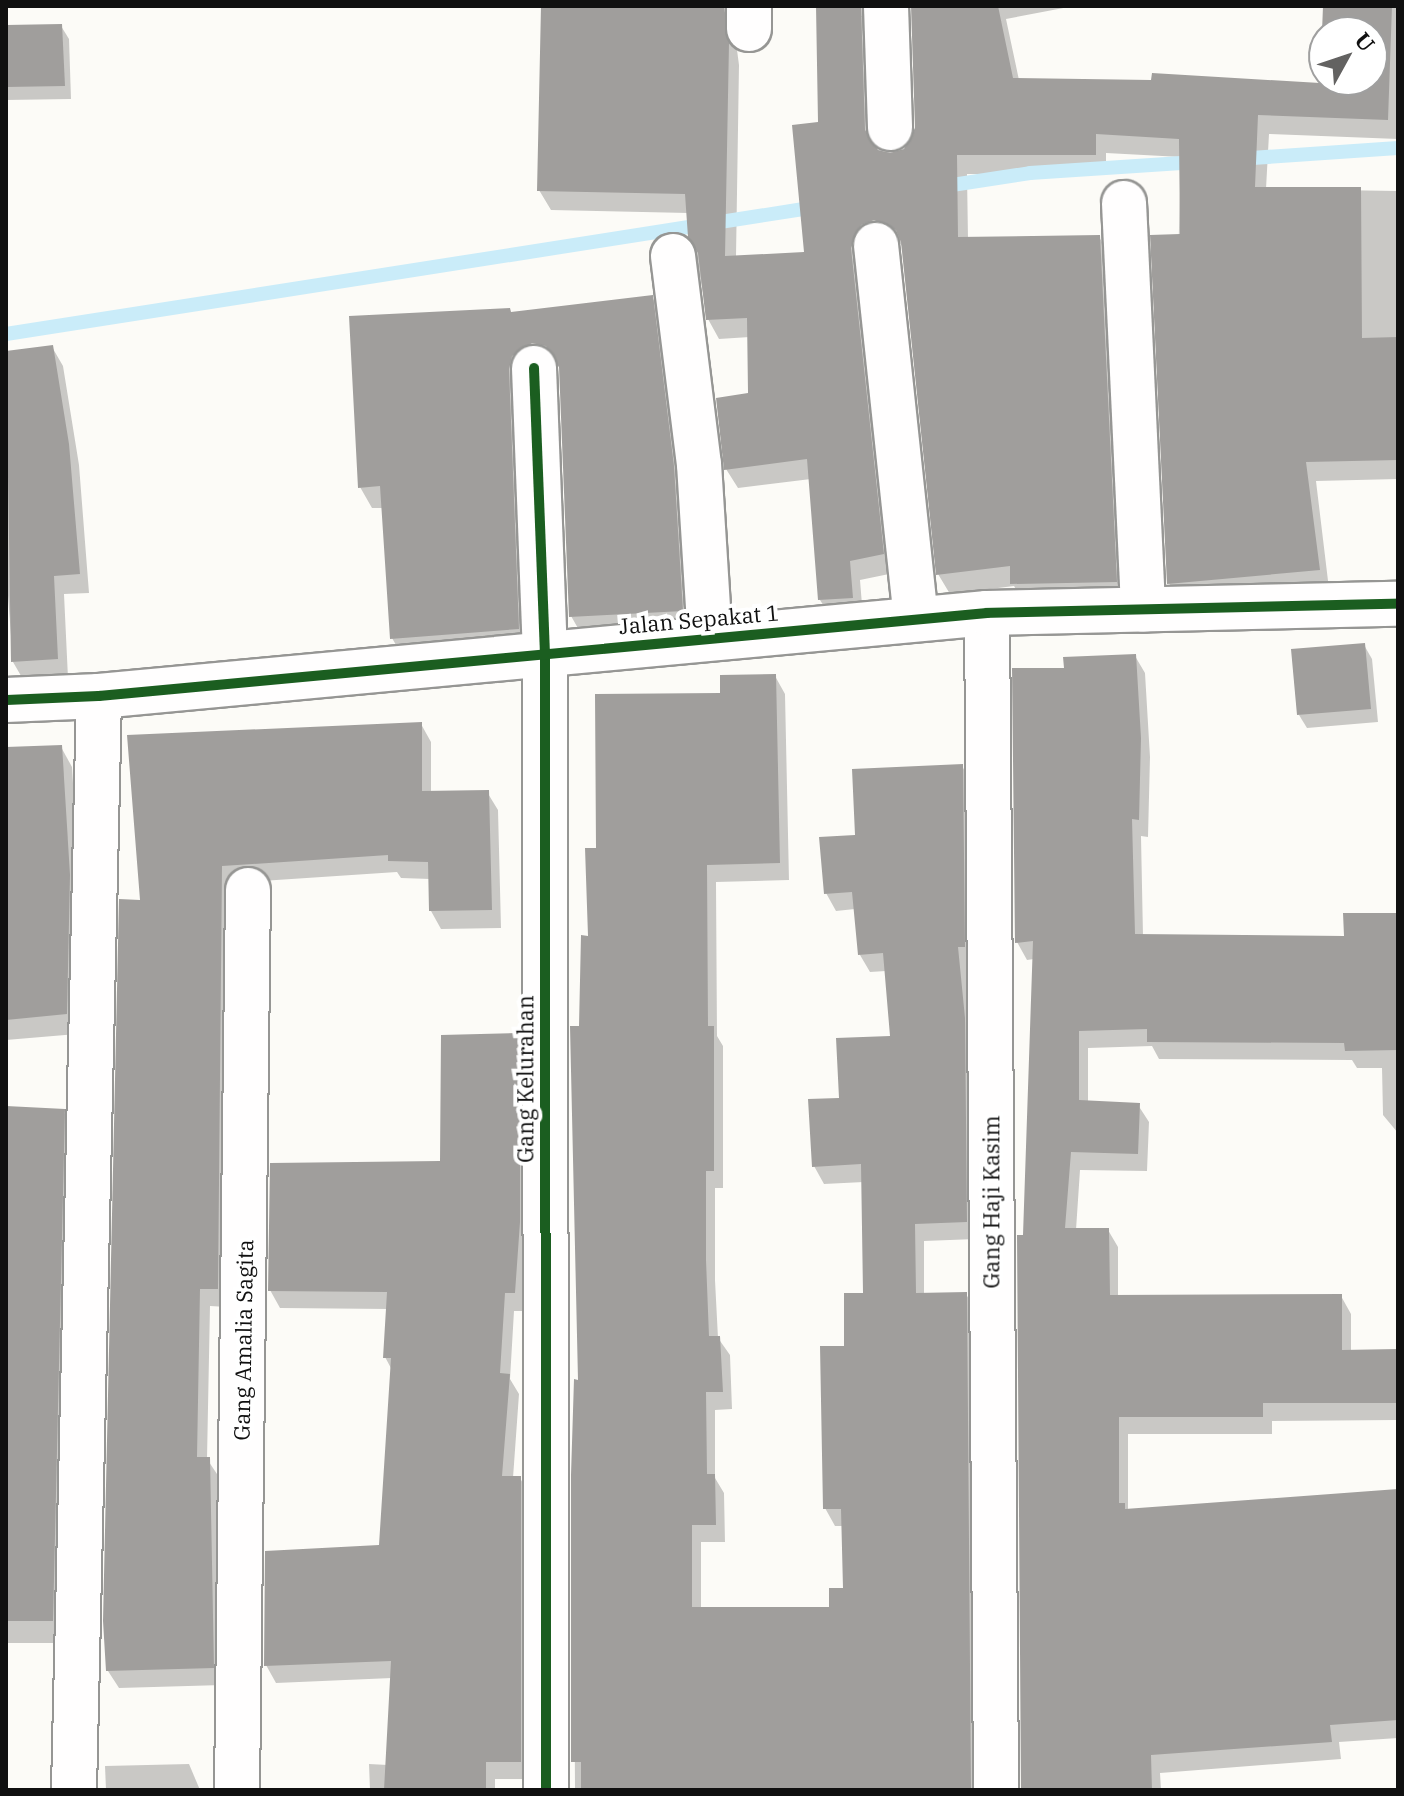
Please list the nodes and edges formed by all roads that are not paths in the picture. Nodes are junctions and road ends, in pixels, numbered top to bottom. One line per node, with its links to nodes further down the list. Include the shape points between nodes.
1 (886, 6): 2 (street)
2 (890, 128)
3 (1124, 203): 8 (street)
4 (876, 245): 10 (street)
5 (673, 256): 11 (street, via 699,464)
6 (534, 368): 12 (street, Gang Kelurahan)
7 (1398, 604): 8 (street, Jalan Sepakat 1)
8 (1143, 610): 9 (street, Jalan Sepakat 1)
9 (987, 613): 10 (street, Jalan Sepakat 1); 19 (street, Gang Haji Kasim)
10 (916, 619): 11 (street, Jalan Sepakat 1)
11 (710, 638): 12 (street, Jalan Sepakat 1)
12 (545, 653): 13 (street, Jalan Sepakat 1); 18 (street, Gang Kelurahan)
13 (99, 696): 14 (street, Jalan Sepakat 1); 16 (street)
14 (6, 700)
15 (248, 890): 17 (street, Gang Amalia Sagita)
16 (74, 1790)
17 (237, 1790)
18 (546, 1790)
19 (996, 1790)

